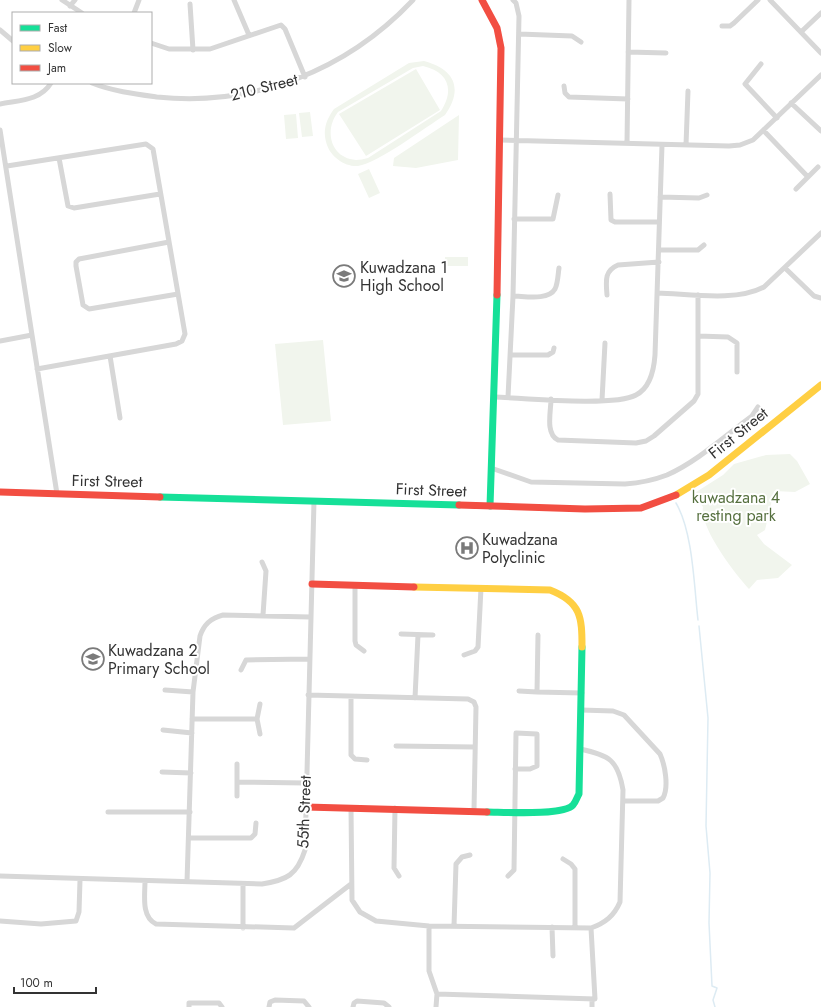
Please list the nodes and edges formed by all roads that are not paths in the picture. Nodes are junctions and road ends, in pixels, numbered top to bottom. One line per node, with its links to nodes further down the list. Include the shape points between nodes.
1 (62, 0): 12 (street)
2 (75, 0): 12 (street)
3 (140, 0): 14 (street)
4 (234, 0): 20 (street)
5 (413, 0): 30 (street, 210 Street, via 364,42)
6 (482, 0): 42 (street, via 497,28 501,48)
7 (513, 0): 19 (street, via 520,16)
8 (629, 0): 25 (street)
9 (758, 0): 16 (street, via 730,26)
10 (770, 0): 18 (street)
11 (190, 4): 24 (street)
12 (70, 6): 13 (street)
13 (80, 12)
14 (134, 12)
15 (821, 13): 18 (street)
16 (722, 26)
17 (0, 30): 21 (street)
18 (801, 32): 27 (street)
19 (519, 34): 22 (street, via 572,36); 43 (street)
20 (249, 35): 24 (street, via 210,49); 30 (street, via 281,25 285,29)
21 (12, 40)
22 (581, 42)
23 (152, 43): 24 (street, via 169,49)
24 (193, 50)
25 (628, 52): 26 (street); 35 (street)
26 (666, 53)
27 (821, 54)
28 (761, 64): 38 (street, via 745,84)
29 (821, 75): 36 (street)
30 (304, 77): 32 (street, 210 Street, via 231,97 203,98 142,95)
31 (50, 84): 37 (street, via 41,95)
32 (96, 84)
33 (564, 86): 35 (street, via 565,94 569,97)
34 (688, 91): 46 (street)
35 (628, 99): 44 (street)
36 (791, 103): 38 (street); 41 (street)
37 (0, 104)
38 (777, 118): 40 (street)
39 (0, 130): 48 (street)
40 (764, 131): 46 (street, via 740,145); 50 (street)
41 (821, 131)
42 (499, 140): 43 (street); 82 (street)
43 (516, 141): 44 (street); 57 (street)
44 (627, 143): 45 (street)
45 (662, 145): 46 (street); 56 (street)
46 (686, 145)
47 (59, 158): 48 (street); 52 (street, via 68,206 74,208); 52 (street, via 150,145 153,149)
48 (7, 166): 72 (street)
49 (818, 167): 50 (street)
50 (808, 177): 51 (street)
51 (796, 189)
52 (160, 194): 60 (street)
53 (610, 194): 58 (street, via 611,220)
54 (558, 195): 57 (street, via 553,219)
55 (707, 195): 56 (street, via 699,198)
56 (660, 197): 58 (street)
57 (514, 219): 70 (street)
58 (659, 222): 62 (street)
59 (821, 233): 65 (street)
60 (169, 242): 67 (street); 67 (street, via 79,259 76,266 83,305 89,309)
61 (704, 245): 62 (street, via 698,250)
62 (659, 250): 63 (street)
63 (659, 262): 66 (street); 68 (street, via 612,267 606,280)
64 (559, 268): 70 (street, via 555,289 551,293 546,296)
65 (785, 268): 69 (street, via 764,287 749,293); 71 (street, via 814,296)
66 (658, 293): 69 (street); 85 (street, via 652,374 637,395)
67 (178, 294): 78 (street, via 185,334 182,341)
68 (607, 295)
69 (698, 295): 73 (street)
70 (513, 296): 77 (street)
71 (821, 298)
72 (32, 335): 74 (street); 79 (street)
73 (698, 336): 80 (street, via 728,337 738,343); 84 (street, via 698,394 694,402 646,440 636,443 555,438 550,431)
74 (0, 341)
75 (605, 343): 85 (street)
76 (554, 348): 77 (street, via 548,355)
77 (511, 355): 83 (street)
78 (110, 356): 79 (street); 87 (street)
79 (37, 369): 90 (street)
80 (737, 372)
81 (821, 385): 92 (street, First Street, via 709,475 682,493 661,502 641,508 613,510)
82 (495, 397): 83 (street); 88 (street)
83 (508, 398): 84 (street)
84 (551, 399): 85 (street)
85 (602, 400)
86 (758, 407): 88 (street, via 752,416 682,467 666,475 640,482 531,482)
87 (120, 418)
88 (492, 468): 92 (street)
89 (0, 492): 90 (street, First Street)
90 (57, 494): 91 (street, First Street)
91 (314, 500): 92 (street, First Street); 94 (street, 55th Street)
92 (490, 506)
93 (262, 562): 97 (street, via 266,571)
94 (312, 584): 95 (street); 98 (street, 55th Street)
95 (355, 585): 96 (street); 103 (street, via 355,641)
96 (480, 588): 104 (street, via 478,647); 111 (street, via 550,590 557,592 572,604 582,621)
97 (263, 615): 98 (street); 109 (street, via 223,615 212,619 204,626 200,636)
98 (310, 617): 105 (street, 55th Street)
99 (401, 634): 100 (street)
100 (418, 635): 101 (street); 114 (street)
101 (433, 635)
102 (538, 635): 110 (street)
103 (364, 651)
104 (464, 655)
105 (309, 659): 106 (street, via 246,660); 112 (street, 55th Street)
106 (241, 670)
107 (165, 690): 109 (street)
108 (519, 691): 110 (street)
109 (193, 692): 117 (street)
110 (537, 692): 111 (street)
111 (582, 693): 116 (street)
112 (308, 695): 113 (street); 131 (street, 55th Street)
113 (351, 697): 114 (street); 125 (street, via 351,755 355,759)
114 (415, 698): 123 (street, via 468,699 474,702)
115 (260, 704): 118 (street)
116 (581, 710): 124 (street); 133 (street, via 624,714 660,754 666,789 663,798 658,801)
117 (192, 719): 118 (street); 120 (street)
118 (257, 720): 121 (street)
119 (163, 730): 120 (street)
120 (192, 733): 129 (street)
121 (260, 734)
122 (396, 746): 123 (street)
123 (475, 747): 137 (street)
124 (580, 749): 133 (street, via 599,753 617,766 621,776); 140 (street, via 579,794 573,806 564,811)
125 (367, 760)
126 (237, 764): 130 (street)
127 (515, 770): 127 (street, via 516,733 537,734 537,766 530,770); 140 (street)
128 (162, 772): 129 (street)
129 (191, 773): 139 (street)
130 (237, 782): 131 (street); 132 (street)
131 (305, 783): 134 (street, 55th Street)
132 (237, 796)
133 (623, 801): 159 (street, via 620,902 611,917)
134 (306, 807): 135 (street); 151 (street, 55th Street, via 305,850 296,869 277,882)
135 (351, 808): 136 (street); 152 (street)
136 (395, 808): 137 (street); 146 (street, via 394,868)
137 (474, 810): 140 (street)
138 (108, 812): 139 (street)
139 (190, 812): 142 (street)
140 (515, 813): 147 (street, via 514,870)
141 (256, 823): 142 (street, via 255,834 251,838)
142 (189, 838): 150 (street)
143 (470, 855): 155 (street, via 462,857 456,864)
144 (563, 859): 158 (street, via 575,869)
145 (0, 876): 148 (street, 55th Street)
146 (399, 876)
147 (508, 876)
148 (80, 880): 149 (street, 55th Street); 153 (street, via 79,912 76,921 40,924)
149 (145, 882): 150 (street, 55th Street); 157 (street, via 145,910 150,921 156,924)
150 (187, 882): 151 (street, 55th Street)
151 (243, 884): 157 (street)
152 (351, 884): 154 (street, via 352,900 370,919); 157 (street, via 294,928)
153 (0, 921)
154 (429, 926): 155 (street); 161 (street, via 429,971)
155 (454, 926): 156 (street)
156 (552, 927): 158 (street); 160 (street)
157 (243, 928)
158 (574, 928): 159 (street)
159 (591, 928): 162 (street, via 595,998)
160 (553, 956)
161 (437, 994): 162 (street); 169 (street)
162 (592, 1000): 170 (street)
163 (189, 1007): 164 (street, via 189,1003 219,1003)
164 (222, 1007)
165 (269, 1007): 166 (street, via 270,1002 275,1000 304,1001)
166 (309, 1007)
167 (353, 1007): 168 (street, via 357,1001 384,1003)
168 (389, 1007)
169 (436, 1007)
170 (592, 1007)

